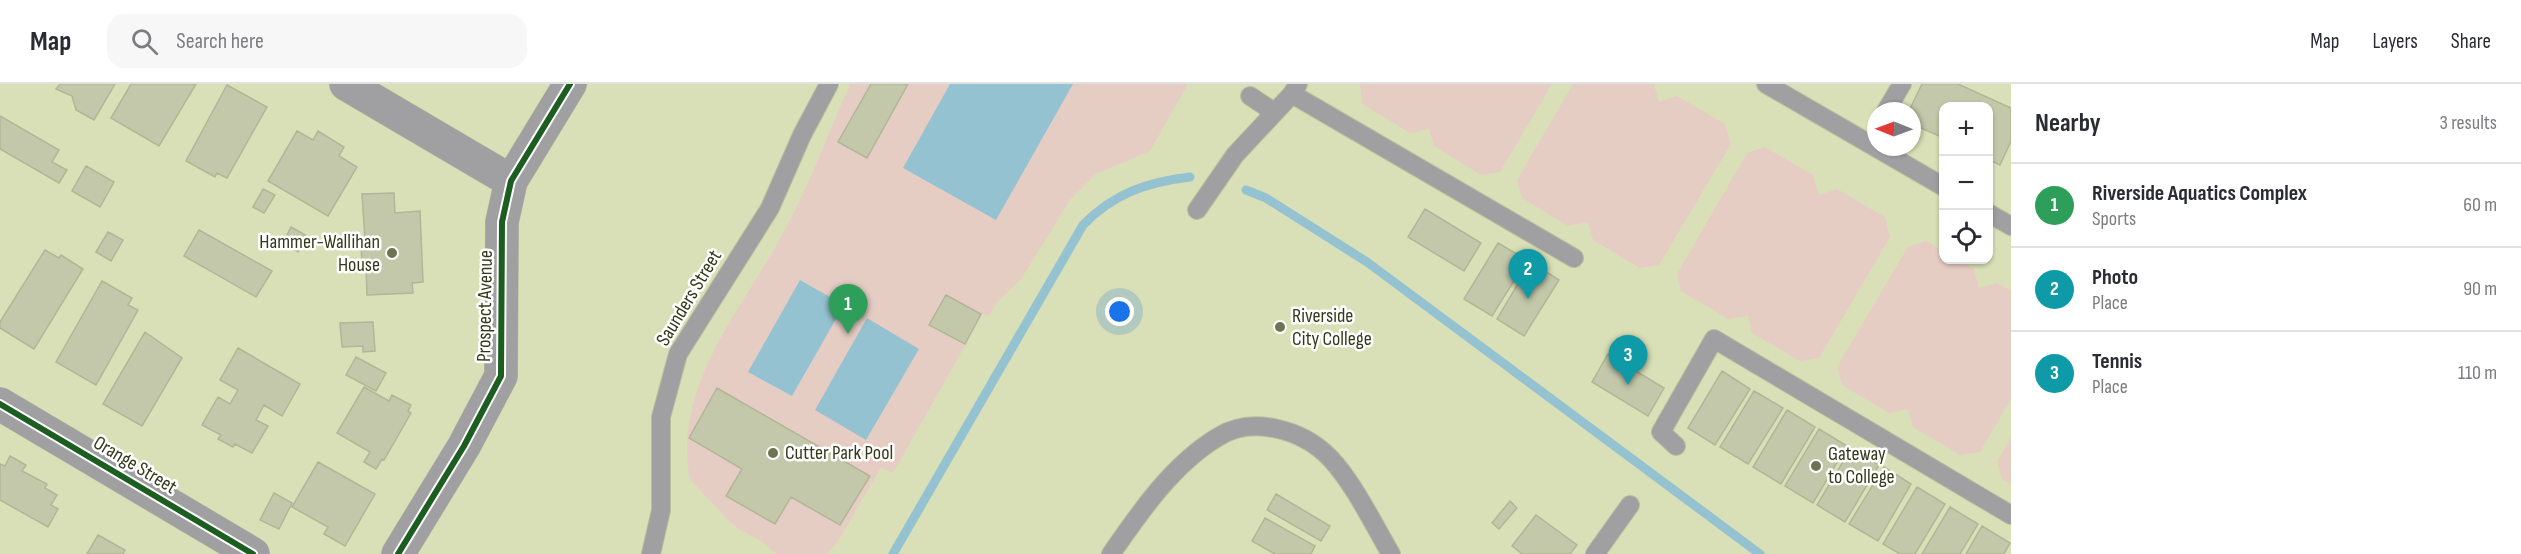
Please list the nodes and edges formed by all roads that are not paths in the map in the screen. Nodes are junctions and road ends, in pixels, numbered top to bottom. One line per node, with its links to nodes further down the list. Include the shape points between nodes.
1 (346, 84): 12 (street)
2 (570, 84): 12 (street, Prospect Avenue)
3 (829, 84): 24 (lane, Saunders Street, via 770,208 678,354 661,417 661,510)
4 (1766, 84): 10 (lane)
5 (1902, 84): 8 (lane)
6 (1295, 89): 9 (lane); 17 (lane)
7 (1250, 96): 9 (lane)
8 (1891, 102)
9 (1274, 112): 14 (lane, via 1234,155)
10 (1867, 133)
11 (1900, 156): 13 (lane)
12 (511, 181): 23 (street, Prospect Avenue, via 502,222 501,376 464,446)
13 (1939, 183)
14 (1197, 210)
15 (1993, 215): 16 (lane)
16 (2011, 226)
17 (1574, 258)
18 (0, 404): 22 (street, Orange Street)
19 (1676, 446): 21 (lane, via 1660,432 1714,339)
20 (1630, 505): 27 (lane)
21 (2011, 515)
22 (253, 554)
23 (398, 554)
24 (651, 554)
25 (1111, 554): 26 (lane, via 1174,473 1218,436 1246,426 1282,429 1307,440 1330,458)
26 (1391, 554)
27 (1595, 554)

